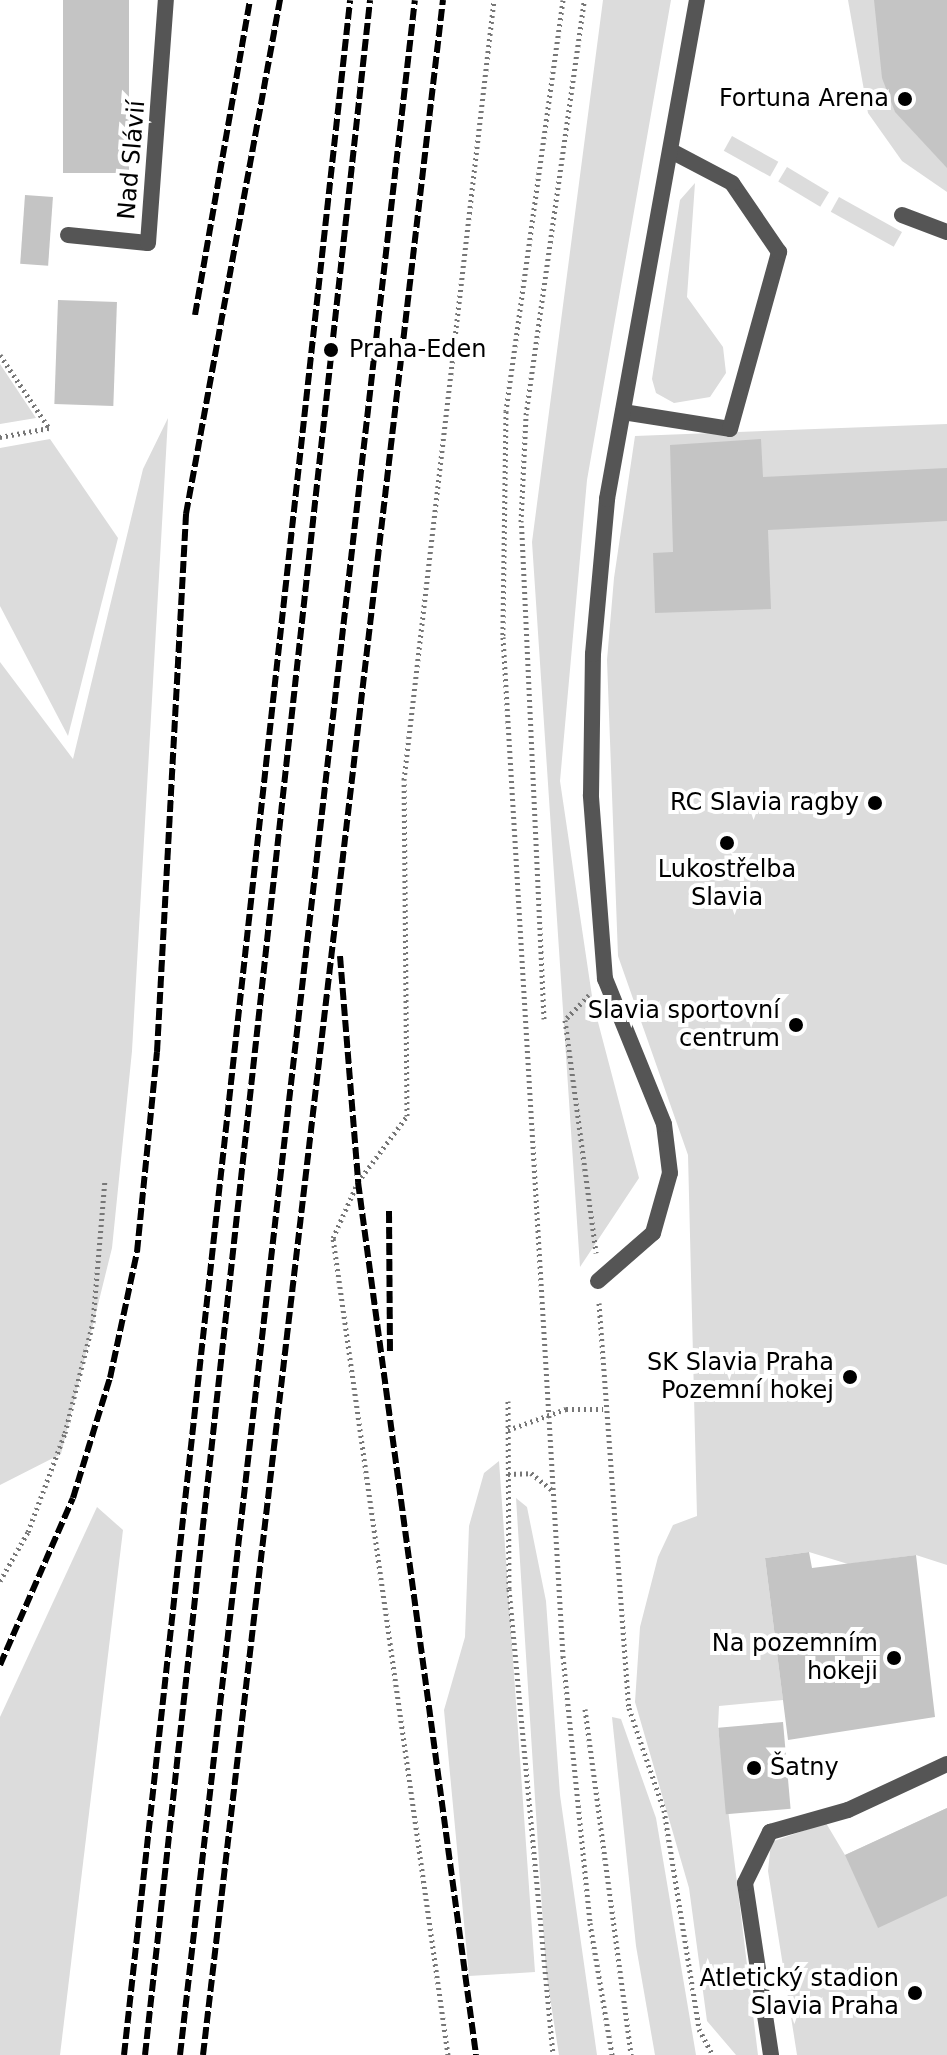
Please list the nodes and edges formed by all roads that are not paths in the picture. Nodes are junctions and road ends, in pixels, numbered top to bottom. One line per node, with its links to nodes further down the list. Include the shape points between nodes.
1 (166, 0): 6 (street, Nad Slávií, via 148,243)
2 (697, 0): 3 (street)
3 (671, 151): 7 (street); 7 (street, via 732,183 779,252 730,429)
4 (902, 215): 5 (street)
5 (947, 232)
6 (68, 235)
7 (623, 412): 8 (street, via 607,499 593,654 597,900 605,979 664,1124 670,1173 653,1233)
8 (598, 1281)
9 (947, 1764): 10 (street, via 823,1817 770,1832 745,1883)
10 (771, 2055)

